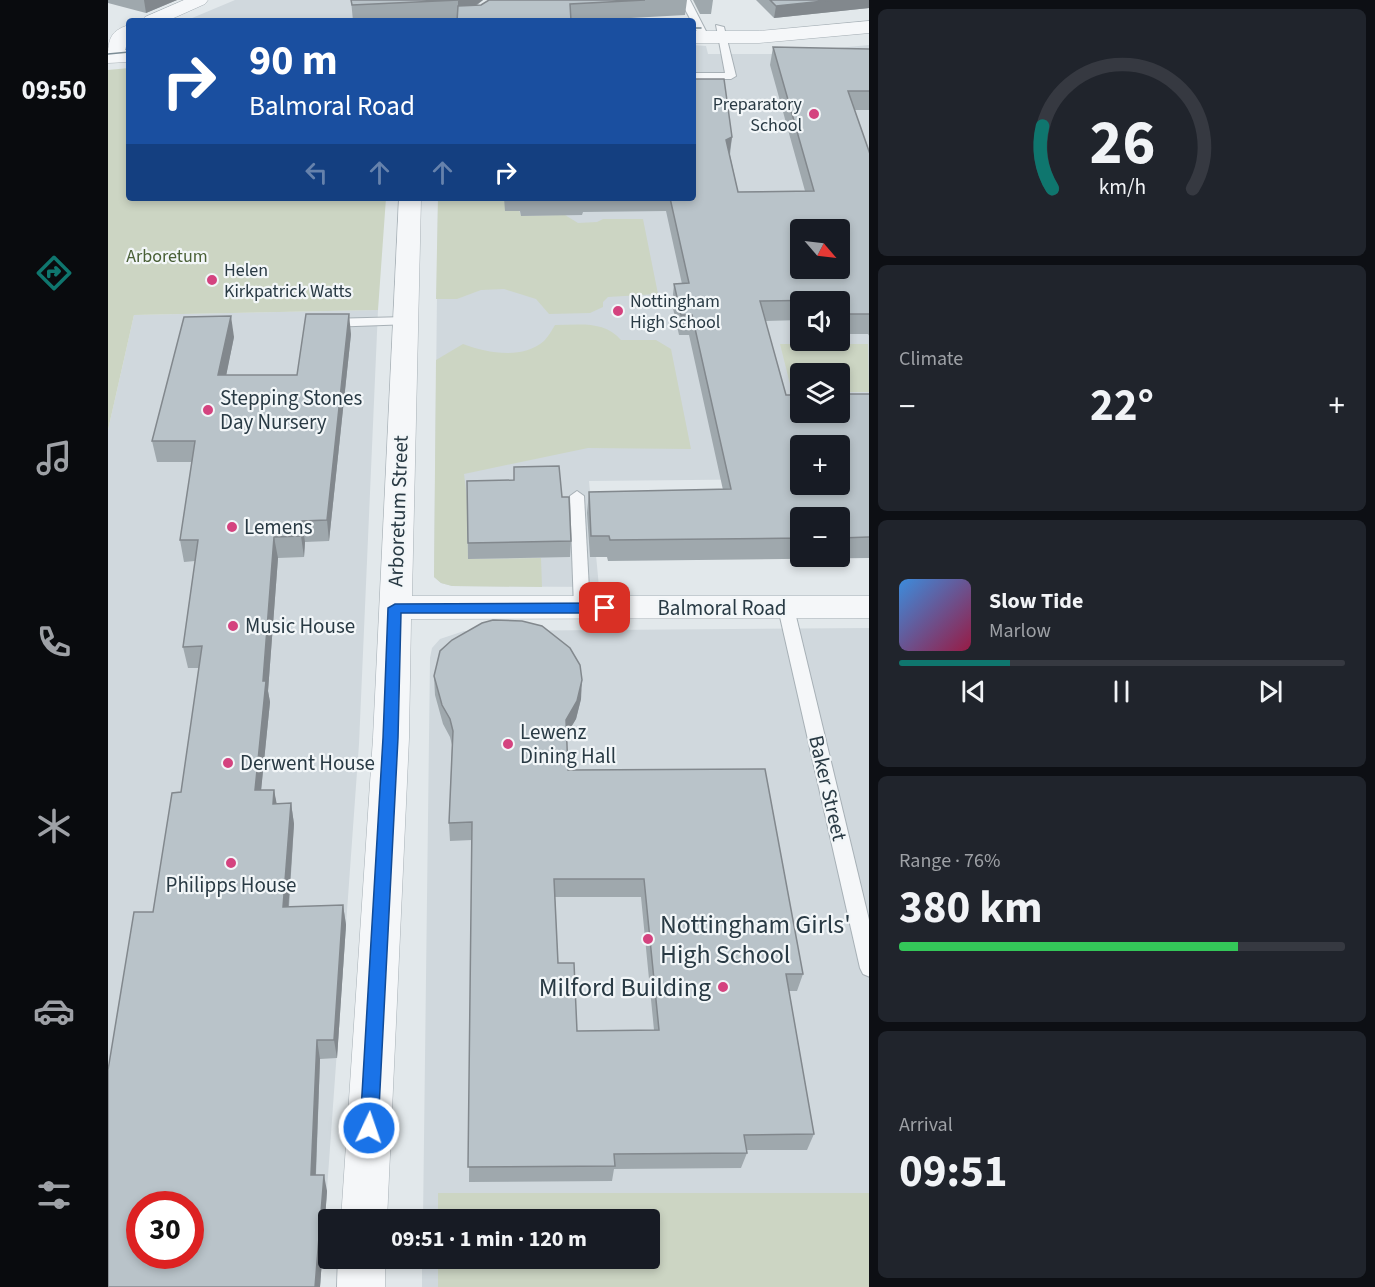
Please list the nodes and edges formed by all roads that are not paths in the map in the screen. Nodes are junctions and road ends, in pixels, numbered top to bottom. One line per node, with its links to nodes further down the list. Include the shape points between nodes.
1 (199, 0): 3 (street)
2 (686, 0): 7 (lane)
3 (159, 18)
4 (869, 18): 7 (street)
5 (869, 27): 7 (street)
6 (126, 32): 8 (street, via 114,45)
7 (705, 32): 9 (lane, via 731,76)
8 (117, 57)
9 (696, 76)
10 (410, 201): 11 (street, Arboretum Street)
11 (405, 321): 12 (lane); 15 (street, Arboretum Street)
12 (327, 323)
13 (577, 496): 16 (lane)
14 (869, 607): 17 (street, Balmoral Road)
15 (395, 608): 16 (street, Balmoral Road); 19 (street, Arboretum Street)
16 (582, 608): 17 (street, Balmoral Road)
17 (786, 608): 18 (lane, Baker Street)
18 (869, 964)
19 (365, 1209)
20 (362, 1269): 21 (street)
21 (362, 1287)

